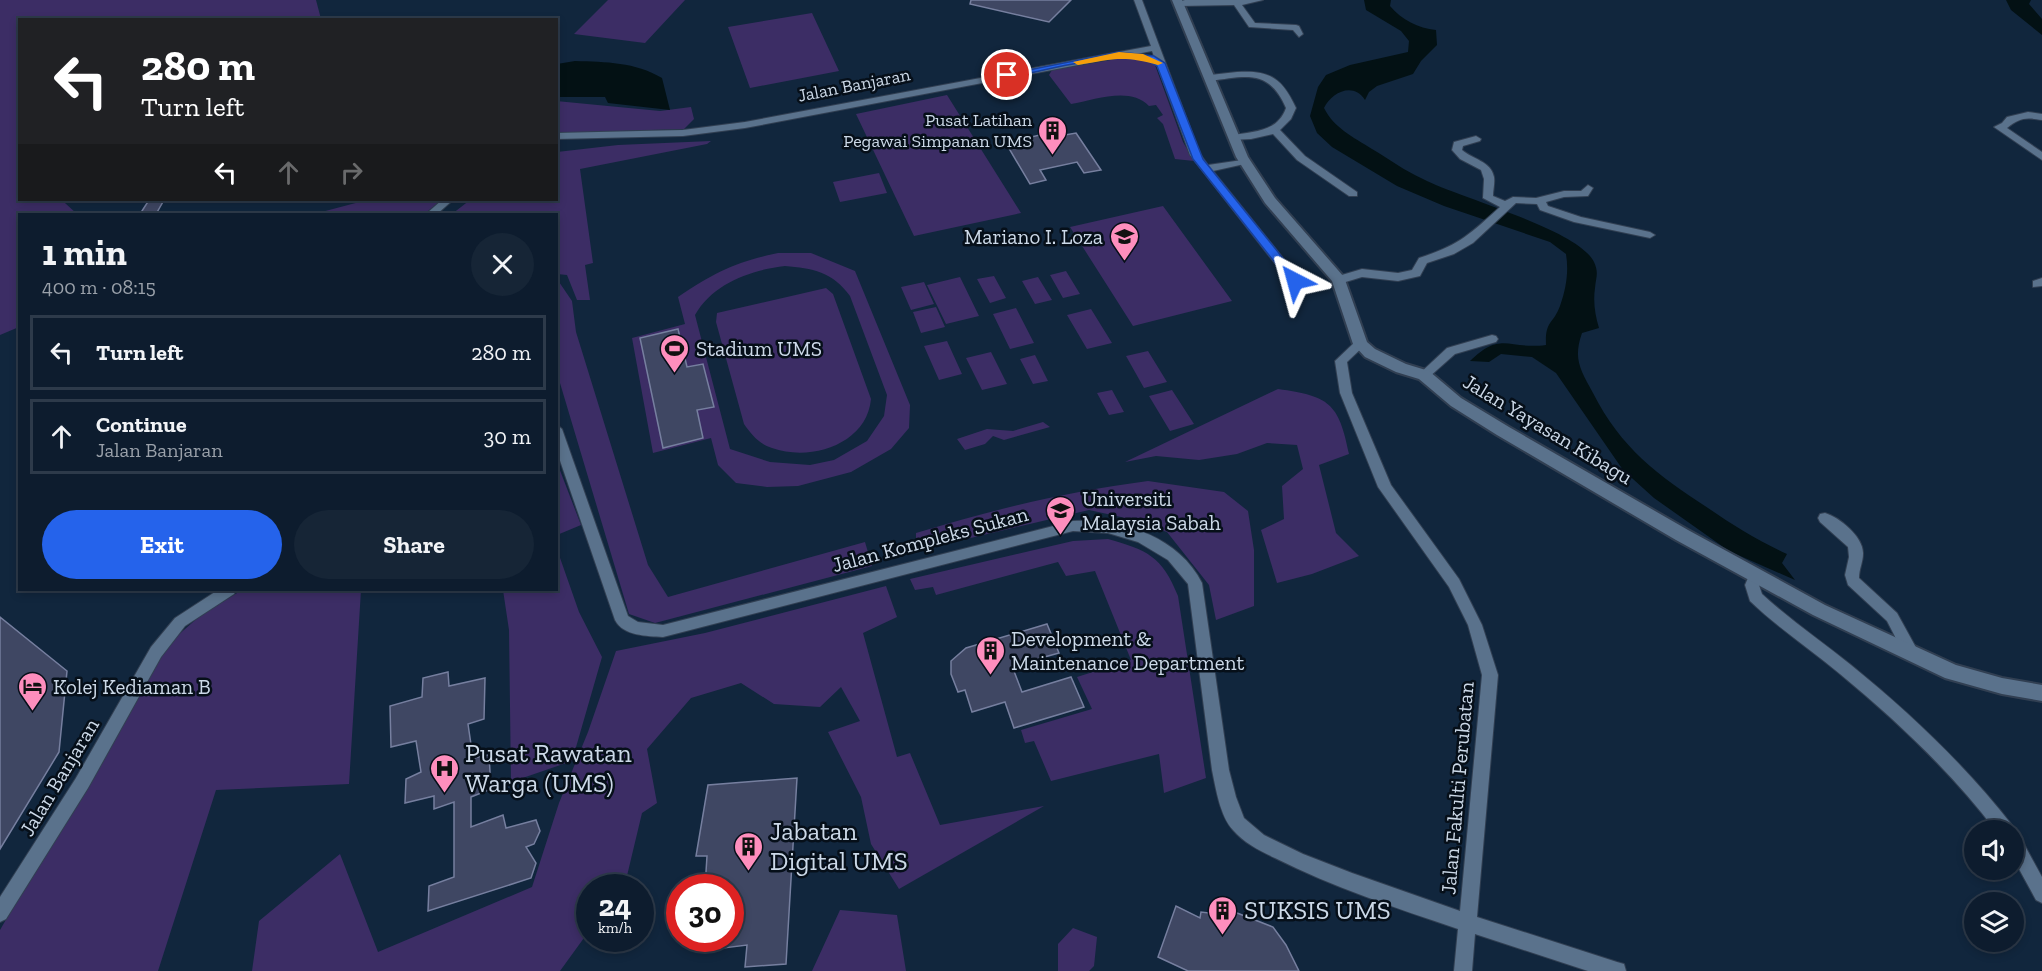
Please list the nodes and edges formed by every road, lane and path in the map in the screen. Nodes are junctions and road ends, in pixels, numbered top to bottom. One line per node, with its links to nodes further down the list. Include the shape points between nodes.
1 (1138, 0): 5 (street)
2 (1259, 0): 4 (street)
3 (1178, 1): 4 (street); 10 (street)
4 (1237, 4): 6 (street, via 1252,25 1289,26)
5 (1149, 29): 7 (street); 8 (street, via 1144,44)
6 (1299, 34)
7 (1156, 48): 8 (street, Jalan Banjaran); 9 (street)
8 (1119, 55): 9 (street, via 1143,56); 13 (street, Jalan Banjaran, via 745,125 683,133)
9 (1161, 65): 18 (street, via 1192,150)
10 (1210, 78): 12 (street, via 1261,74 1284,88 1289,116); 14 (street)
11 (2042, 117): 16 (street, via 2010,119 1999,127)
12 (1275, 130): 14 (street); 20 (street, via 1301,158)
13 (558, 136)
14 (1234, 138): 17 (street)
15 (1476, 139): 23 (street, via 1458,144 1457,150 1461,156 1482,165 1490,178 1488,198)
16 (2042, 157)
17 (1245, 162): 18 (street); 26 (street, via 1270,200)
18 (1205, 169): 27 (street)
19 (1588, 188): 21 (street, via 1584,194)
20 (1353, 194)
21 (1540, 200): 23 (street, via 1517,199); 25 (street, via 1544,208 1570,217)
22 (447, 201): 24 (street)
23 (1504, 207): 26 (street, via 1460,247 1423,261 1416,273 1398,277 1362,273)
24 (432, 213)
25 (1650, 235)
26 (1339, 280): 29 (street)
27 (1295, 281)
28 (1492, 339): 30 (street, via 1451,351)
29 (1360, 344): 30 (street, Jalan Yayasan Kibagu, via 1383,360); 41 (street, Jalan Fakulti Perubatan, via 1343,357 1340,369 1365,442 1389,493 1454,583 1475,625 1490,675)
30 (1424, 375): 33 (street, Jalan Yayasan Kibagu, via 1467,410)
31 (558, 435): 41 (street, Jalan Kompleks Sukan, via 622,620 636,628 663,631 1073,525 1116,528 1163,548 1186,568 1195,583 1222,787 1239,827 1265,846 1309,867)
32 (1825, 518): 35 (street, via 1853,542 1857,553 1853,581 1892,617)
33 (1756, 575): 35 (street, Jalan Yayasan Kibagu); 37 (street, via 1752,585 1755,597 1929,743)
34 (227, 591): 40 (street, Jalan Banjaran, via 180,622 156,652 82,783)
35 (1911, 653): 36 (street, Jalan Yayasan Kibagu, via 1969,678)
36 (2042, 693)
37 (1998, 820)
38 (2024, 861): 39 (street)
39 (2042, 894)
40 (0, 913)
41 (1465, 922): 42 (street, Jalan Fakulti Perubatan); 43 (street, Jalan Kompleks Sukan)
42 (1462, 971)
43 (1617, 971)

